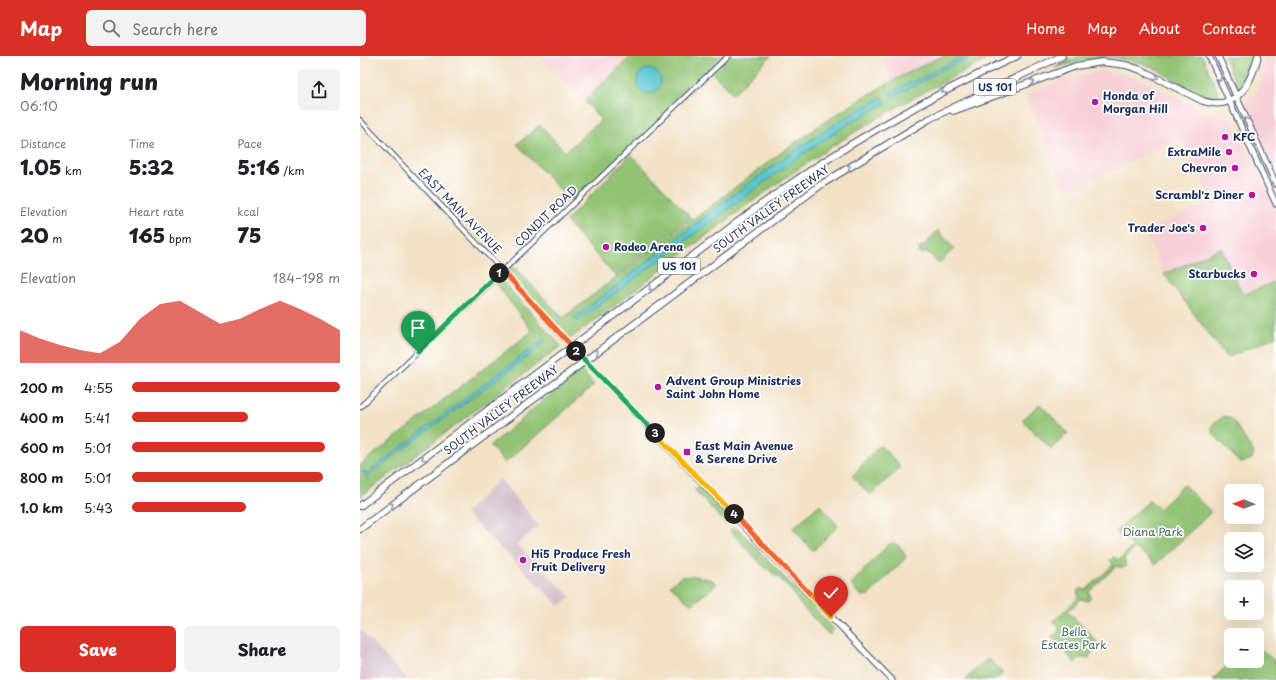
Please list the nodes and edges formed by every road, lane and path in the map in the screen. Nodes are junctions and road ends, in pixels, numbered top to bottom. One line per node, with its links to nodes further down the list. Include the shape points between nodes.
1 (728, 56): 15 (street, CONDIT ROAD)
2 (1007, 56): 8 (highway)
3 (1017, 56): 8 (highway, SOUTH VALLEY FREEWAY / US 101)
4 (1062, 56): 12 (highway, SOUTH VALLEY FREEWAY / US 101)
5 (1209, 56): 10 (main road, one-way to 10)
6 (1218, 56): 9 (main road)
7 (1258, 56): 9 (highway, via 1250,80)
8 (965, 80): 18 (highway, SOUTH VALLEY FREEWAY / US 101, one-way to 18, via 879,127 786,186)
9 (1236, 98): 10 (highway); 13 (main road, one-way to 9)
10 (1228, 100): 12 (highway, one-way to 10, via 1076,66 1096,63 1137,68 1208,102 1219,103); 14 (main road)
11 (360, 120): 15 (street, EAST MAIN AVENUE)
12 (929, 120): 19 (highway, SOUTH VALLEY FREEWAY / US 101, one-way to 12, via 801,198 864,157)
13 (1276, 184)
14 (1276, 204)
15 (502, 270): 16 (street, CONDIT ROAD); 17 (street, EAST MAIN AVENUE, bridge, via 564,340)
16 (360, 407)
17 (644, 422): 20 (main road, EAST MAIN AVENUE)
18 (360, 506)
19 (360, 529)
20 (892, 680)

